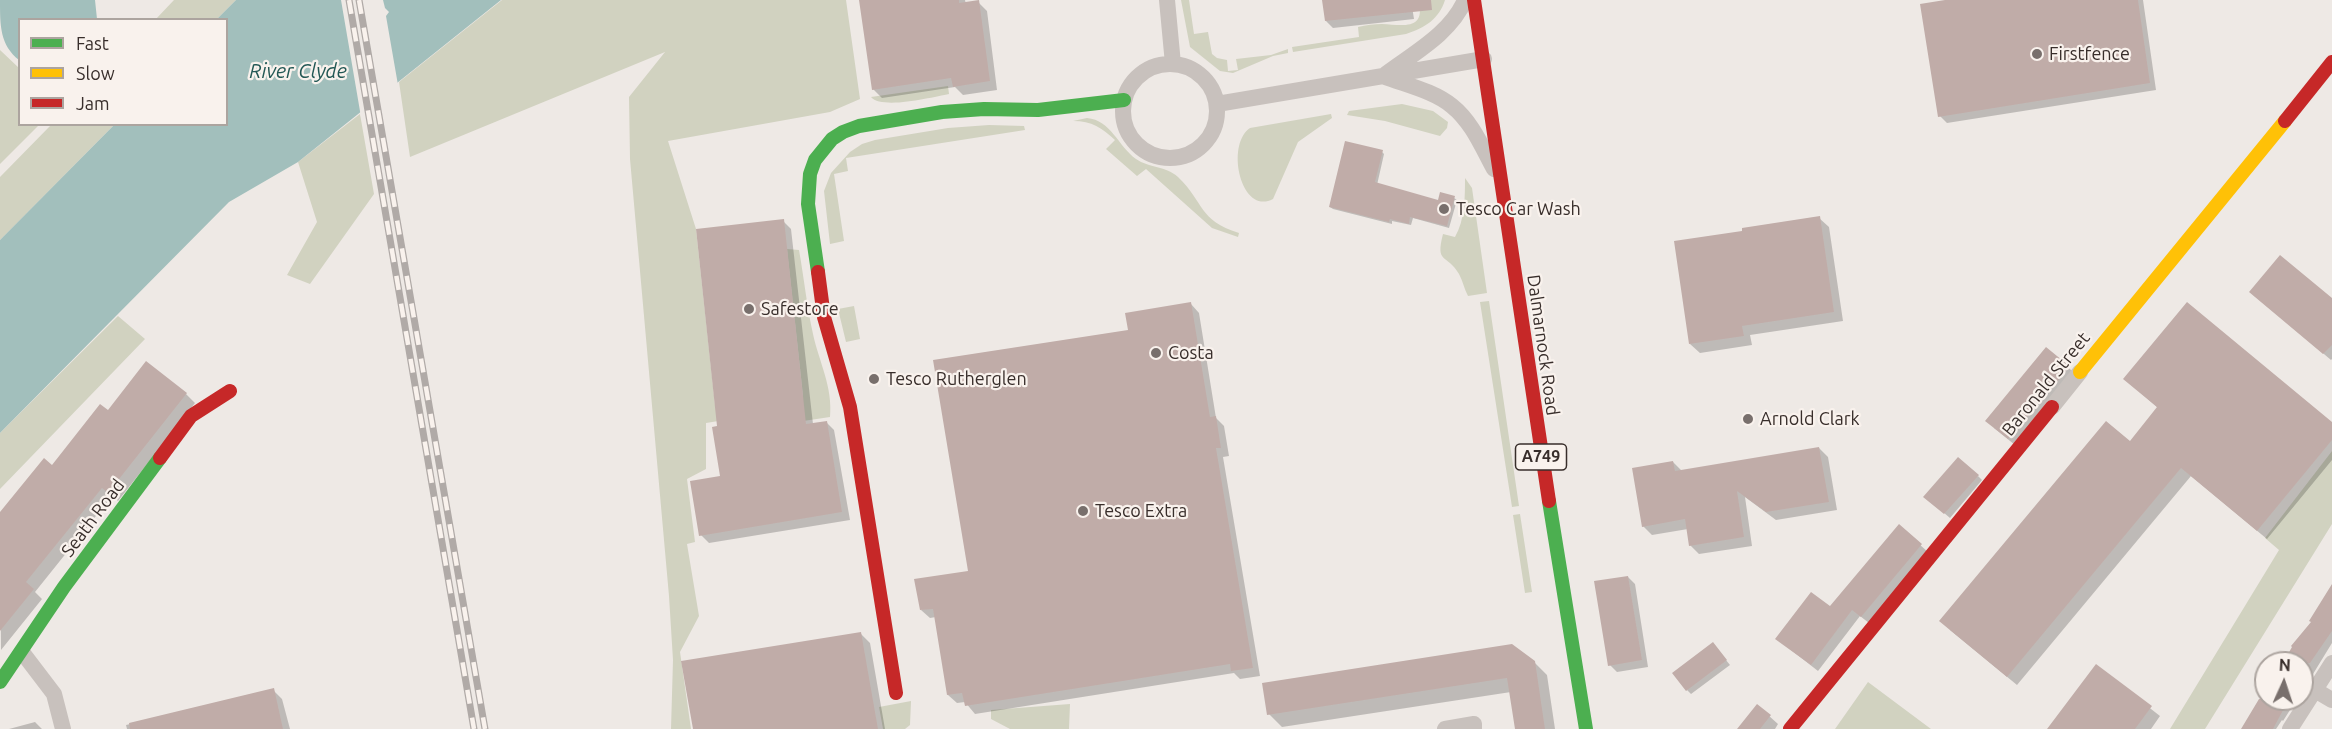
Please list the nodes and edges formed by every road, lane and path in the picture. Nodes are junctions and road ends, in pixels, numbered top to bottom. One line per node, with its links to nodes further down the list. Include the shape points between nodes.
1 (1167, 0): 6 (street)
2 (1465, 0): 7 (street, via 1446,27)
3 (1474, 0): 4 (street, Dalmarnock Road / A749)
4 (1484, 59): 7 (street); 10 (street, Dalmarnock Road / A749)
5 (2332, 63): 11 (street, Baronald Street)
6 (1173, 64): 8 (street, via 1156,66 1142,74); 9 (street, via 1202,76)
7 (1382, 76): 9 (street); 10 (street, via 1434,95 1458,111)
8 (1124, 100): 9 (street, via 1123,113 1132,138 1164,158 1190,154 1206,142 1216,124); 18 (street, via 1038,110 942,112 869,124 832,139 815,160 809,176 807,204 824,317 850,407)
9 (1217, 104)
10 (1502, 185): 23 (street, Dalmarnock Road / A749, via 1532,400)
11 (2080, 372): 13 (street, Baronald Street)
12 (230, 391): 14 (street, Seath Road, via 191,416 64,587)
13 (2052, 407): 24 (street, Baronald Street)
14 (22, 652): 16 (street, Seath Road); 20 (street, via 54,694)
15 (2332, 663): 17 (street)
16 (0, 682)
17 (2315, 690): 19 (street); 25 (street)
18 (896, 693)
19 (2332, 700)
20 (63, 729)
21 (1445, 729): 22 (street, via 1473,724)
22 (1474, 729)
23 (1586, 729)
24 (1790, 729)
25 (2290, 729)

